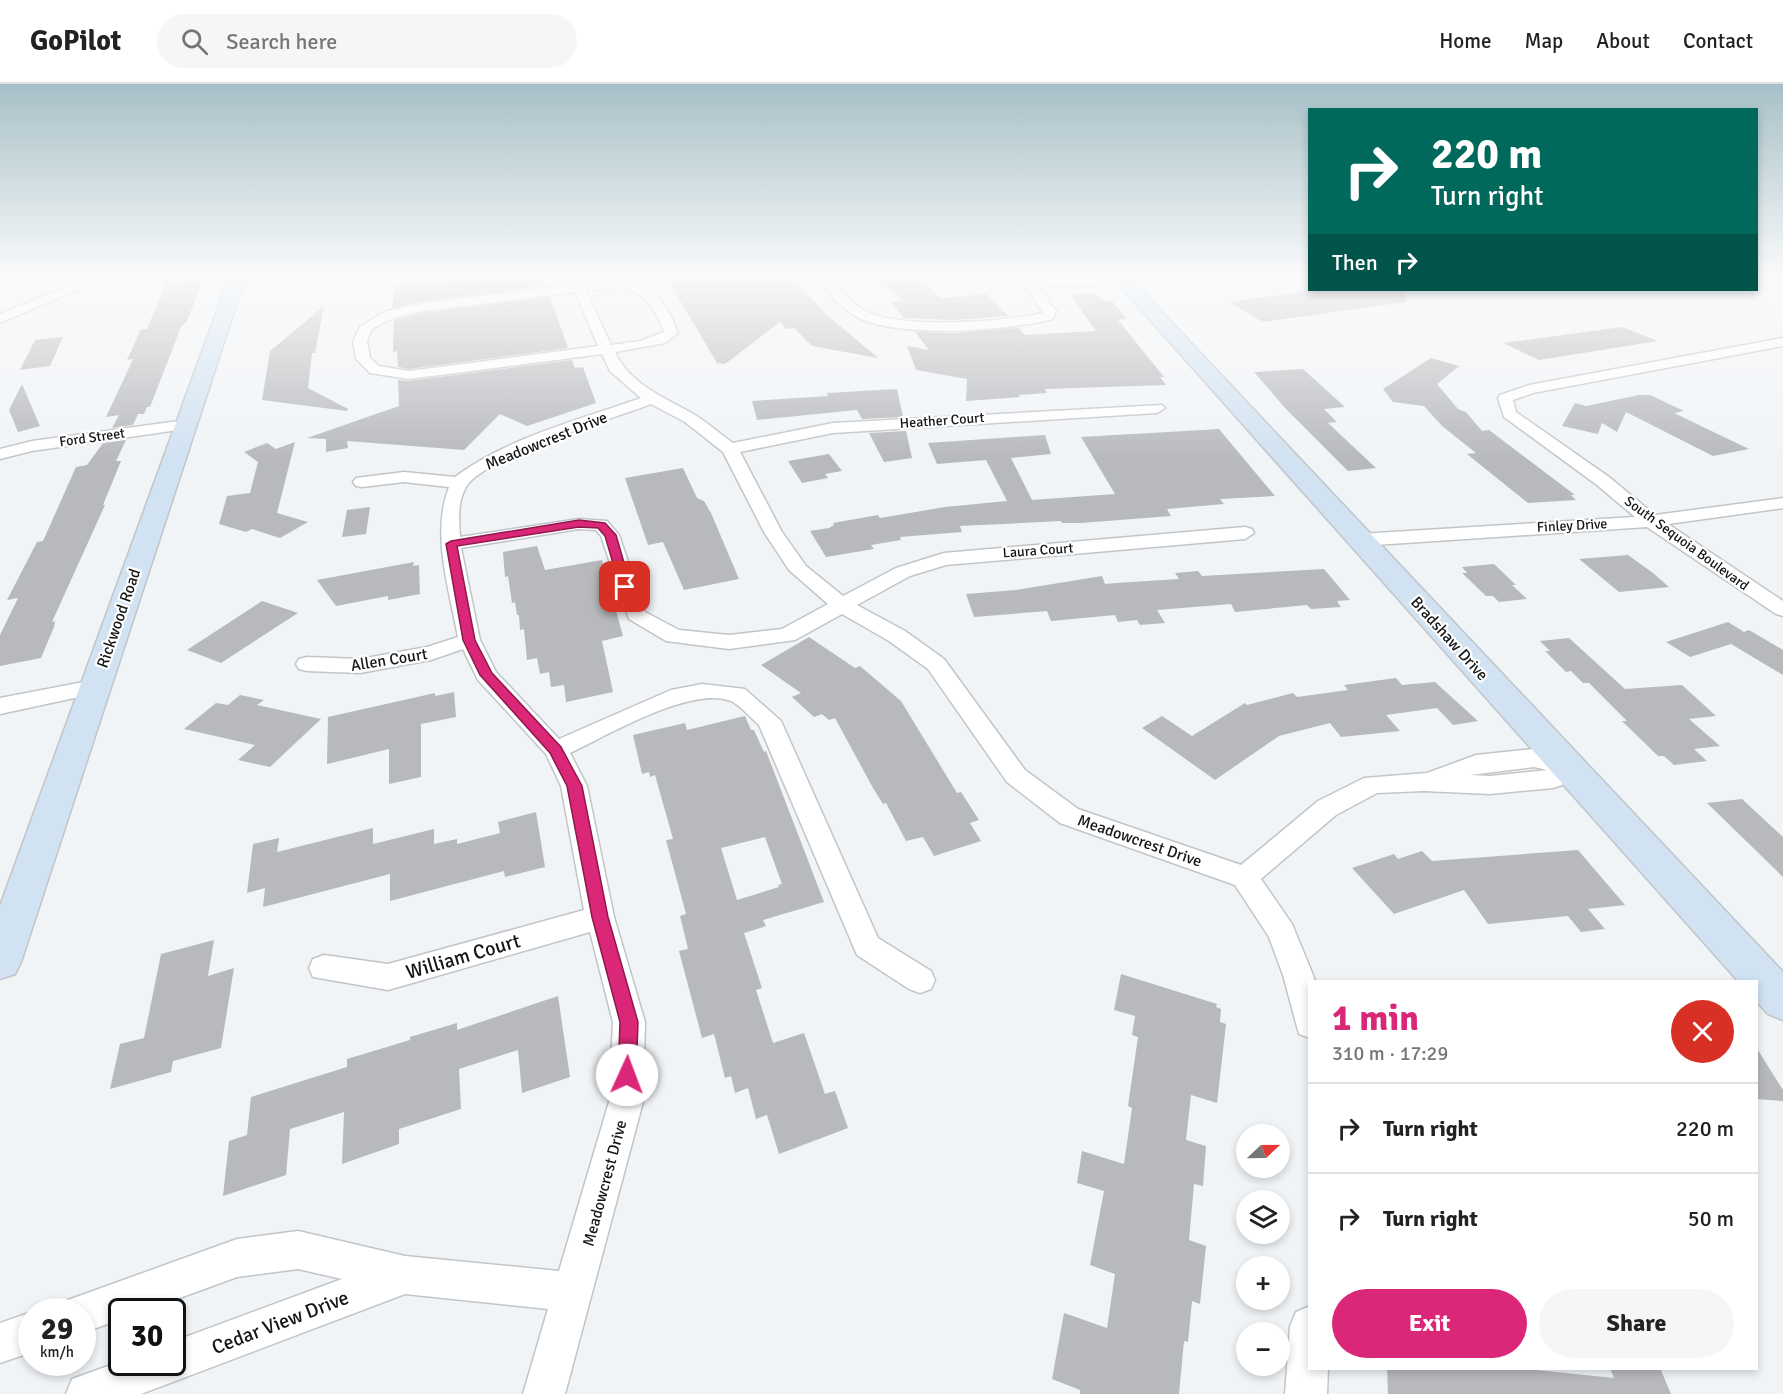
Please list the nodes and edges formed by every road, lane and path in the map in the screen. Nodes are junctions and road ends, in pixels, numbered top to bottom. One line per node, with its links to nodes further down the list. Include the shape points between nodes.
1 (217, 336): 10 (main road, Rickwood Road)
2 (362, 336): 7 (street, via 363,359 375,370 409,375)
3 (601, 336): 7 (street)
4 (666, 336): 7 (street)
5 (1172, 336): 18 (main road, Bradshaw Drive)
6 (1783, 342): 16 (street, South Sequoia Boulevard, via 1529,389 1505,398 1509,414)
7 (608, 350): 8 (street, via 615,368)
8 (652, 399): 11 (street, Meadowcrest Drive, via 690,419); 14 (street, Meadowcrest Drive, via 512,450 480,466)
9 (1157, 408): 11 (street, Heather Court, via 833,428)
10 (186, 424): 12 (street, Ford Street); 24 (main road, Rickwood Road)
11 (730, 449): 20 (street, Meadowcrest Drive, via 772,532 799,570)
12 (0, 454)
13 (362, 482): 14 (street, via 404,477)
14 (459, 483): 19 (street, Meadowcrest Drive, via 450,507)
15 (1783, 503): 16 (street, Finley Drive)
16 (1651, 521): 18 (street, Finley Drive); 21 (street, South Sequoia Boulevard)
17 (1245, 533): 20 (street, Laura Court, via 944,559 903,572)
18 (1360, 540): 27 (main road, Bradshaw Drive)
19 (451, 544): 20 (street, Laura Court, via 579,524 601,525 610,535 636,615 674,636 729,642 786,635); 22 (street, Meadowcrest Drive)
20 (841, 605): 28 (street, Meadowcrest Drive, via 897,636 936,664 1016,776 1069,816)
21 (1783, 610)
22 (469, 640): 23 (street, Allen Court, via 360,666); 26 (street, Meadowcrest Drive, via 486,675)
23 (307, 664)
24 (94, 687): 25 (street); 30 (main road, Rickwood Road)
25 (0, 706)
26 (556, 750): 29 (street, Meadowcrest Drive, via 574,786); 32 (street, via 671,697 702,691 737,694 769,721 867,946)
27 (1566, 766): 28 (street, via 1553,779 1490,785 1373,784 1327,808); 33 (main road, Bradshaw Drive)
28 (1245, 877): 34 (street, via 1282,933)
29 (600, 917): 31 (street, William Court, via 388,977); 36 (street, Meadowcrest Drive, via 629,1022 626,1102)
30 (0, 962)
31 (324, 968)
32 (920, 980)
33 (1783, 1001)
34 (1308, 1016)
35 (405, 1275): 36 (street, Cedar View Drive); 37 (street, Cedar View Drive, via 298,1250 237,1258); 41 (street, Cedar View Drive)
36 (574, 1292): 42 (street, Meadowcrest Drive)
37 (96, 1309)
38 (18, 1337): 39 (street)
39 (0, 1343)
40 (1308, 1360): 43 (street)
41 (87, 1394)
42 (544, 1394)
43 (1306, 1394)

